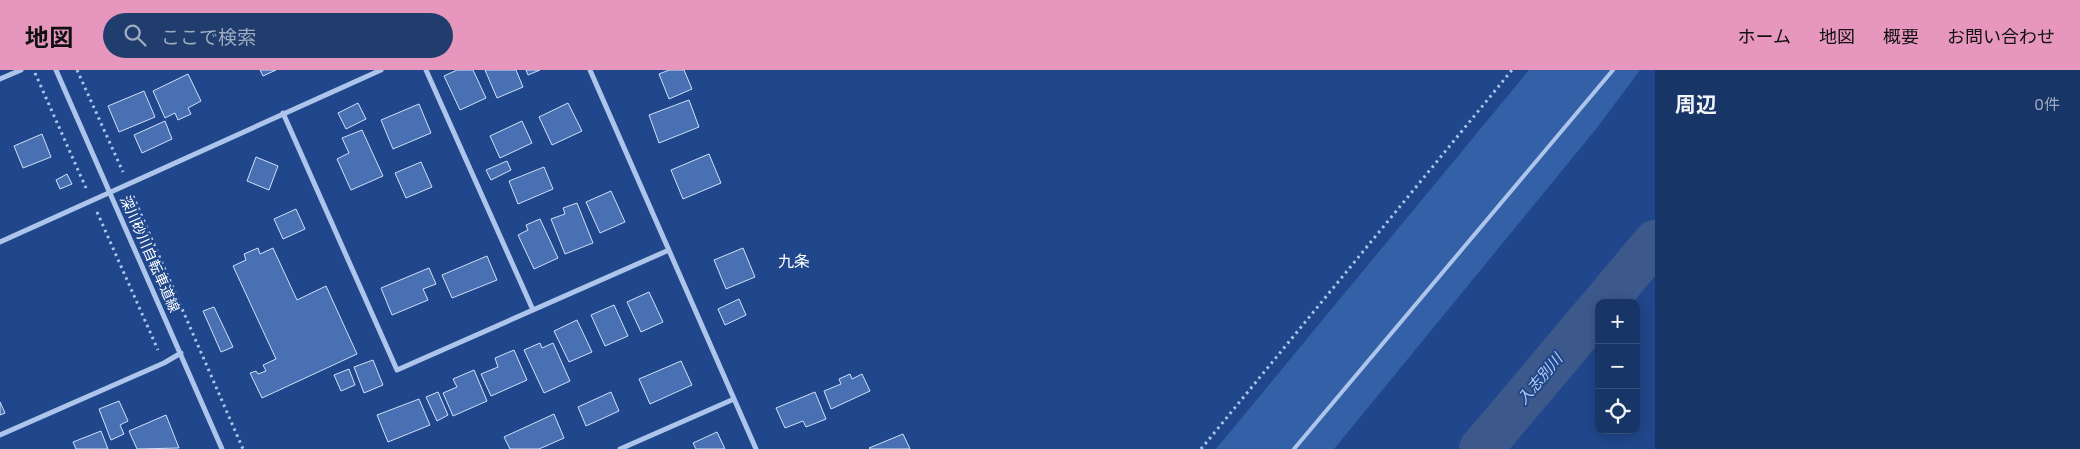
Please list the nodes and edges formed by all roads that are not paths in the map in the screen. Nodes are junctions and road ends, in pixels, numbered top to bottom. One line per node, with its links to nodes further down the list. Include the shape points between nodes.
1 (21, 70): 7 (street)
2 (56, 70): 9 (street, 深川砂川自転車道線)
3 (381, 70): 8 (street)
4 (426, 70): 12 (street)
5 (590, 70): 11 (street)
6 (1613, 70): 19 (lane)
7 (0, 79)
8 (283, 113): 9 (street); 12 (street, via 397,370)
9 (111, 193): 10 (street); 13 (street, 深川砂川自転車道線)
10 (0, 242)
11 (669, 250): 12 (street); 14 (street)
12 (533, 310)
13 (181, 353): 15 (street); 16 (street, 深川砂川自転車道線)
14 (734, 399): 17 (street); 18 (street)
15 (0, 435)
16 (222, 449)
17 (620, 449)
18 (756, 449)
19 (1294, 449)

